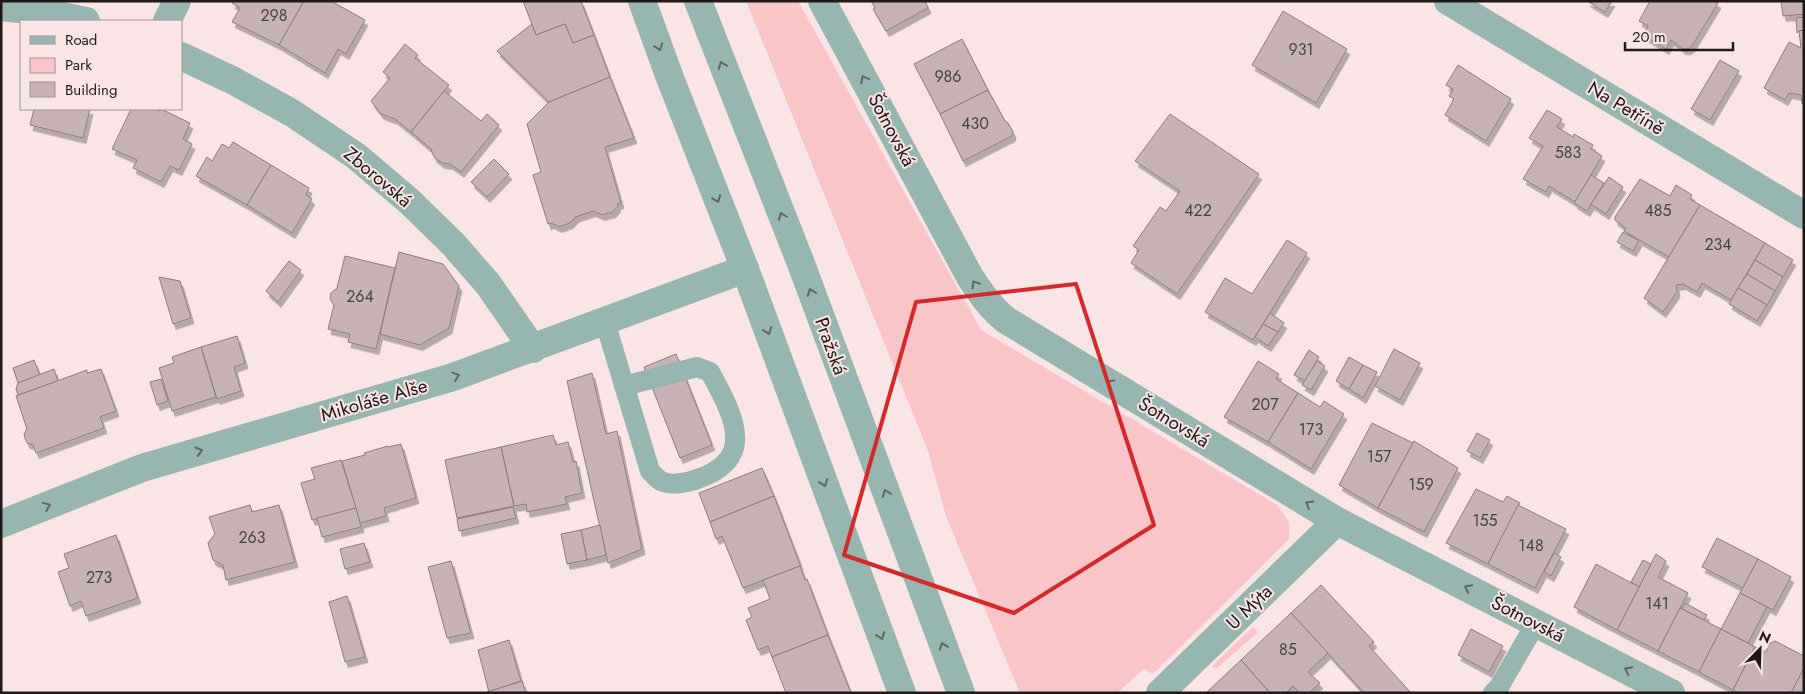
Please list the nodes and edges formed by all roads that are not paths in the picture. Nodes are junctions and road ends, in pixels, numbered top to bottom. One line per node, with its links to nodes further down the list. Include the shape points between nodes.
1 (177, 1): 8 (street)
2 (642, 1): 11 (street, one-way to 11)
3 (698, 1): 18 (street, Pražská, one-way to 3, via 800,261)
4 (822, 1): 15 (street, Šotnovská, one-way to 4, via 994,311 970,277)
5 (1448, 1): 10 (street, Na Petříně)
6 (1, 7): 7 (street)
7 (81, 20)
8 (168, 20)
9 (182, 56): 13 (street, Zborovská, via 292,113 356,156 454,245 488,284)
10 (1804, 214)
11 (745, 269): 12 (street, Mikoláše Alše); 19 (street, one-way to 19)
12 (605, 322): 13 (street, Mikoláše Alše); 14 (lane)
13 (534, 349): 16 (street, Mikoláše Alše, one-way to 13, via 142,468 453,377)
14 (624, 386): 14 (lane, via 650,470 662,481 684,484 705,476 724,464 733,452 736,435 727,406 710,372 698,366)
15 (1337, 521): 17 (street, Šotnovská, one-way to 15); 20 (street, U Mýta)
16 (1, 524)
17 (1536, 623): 21 (lane); 22 (street, Šotnovská, one-way to 17)
18 (961, 692)
19 (902, 693)
20 (1160, 693)
21 (1493, 693)
22 (1671, 693)

